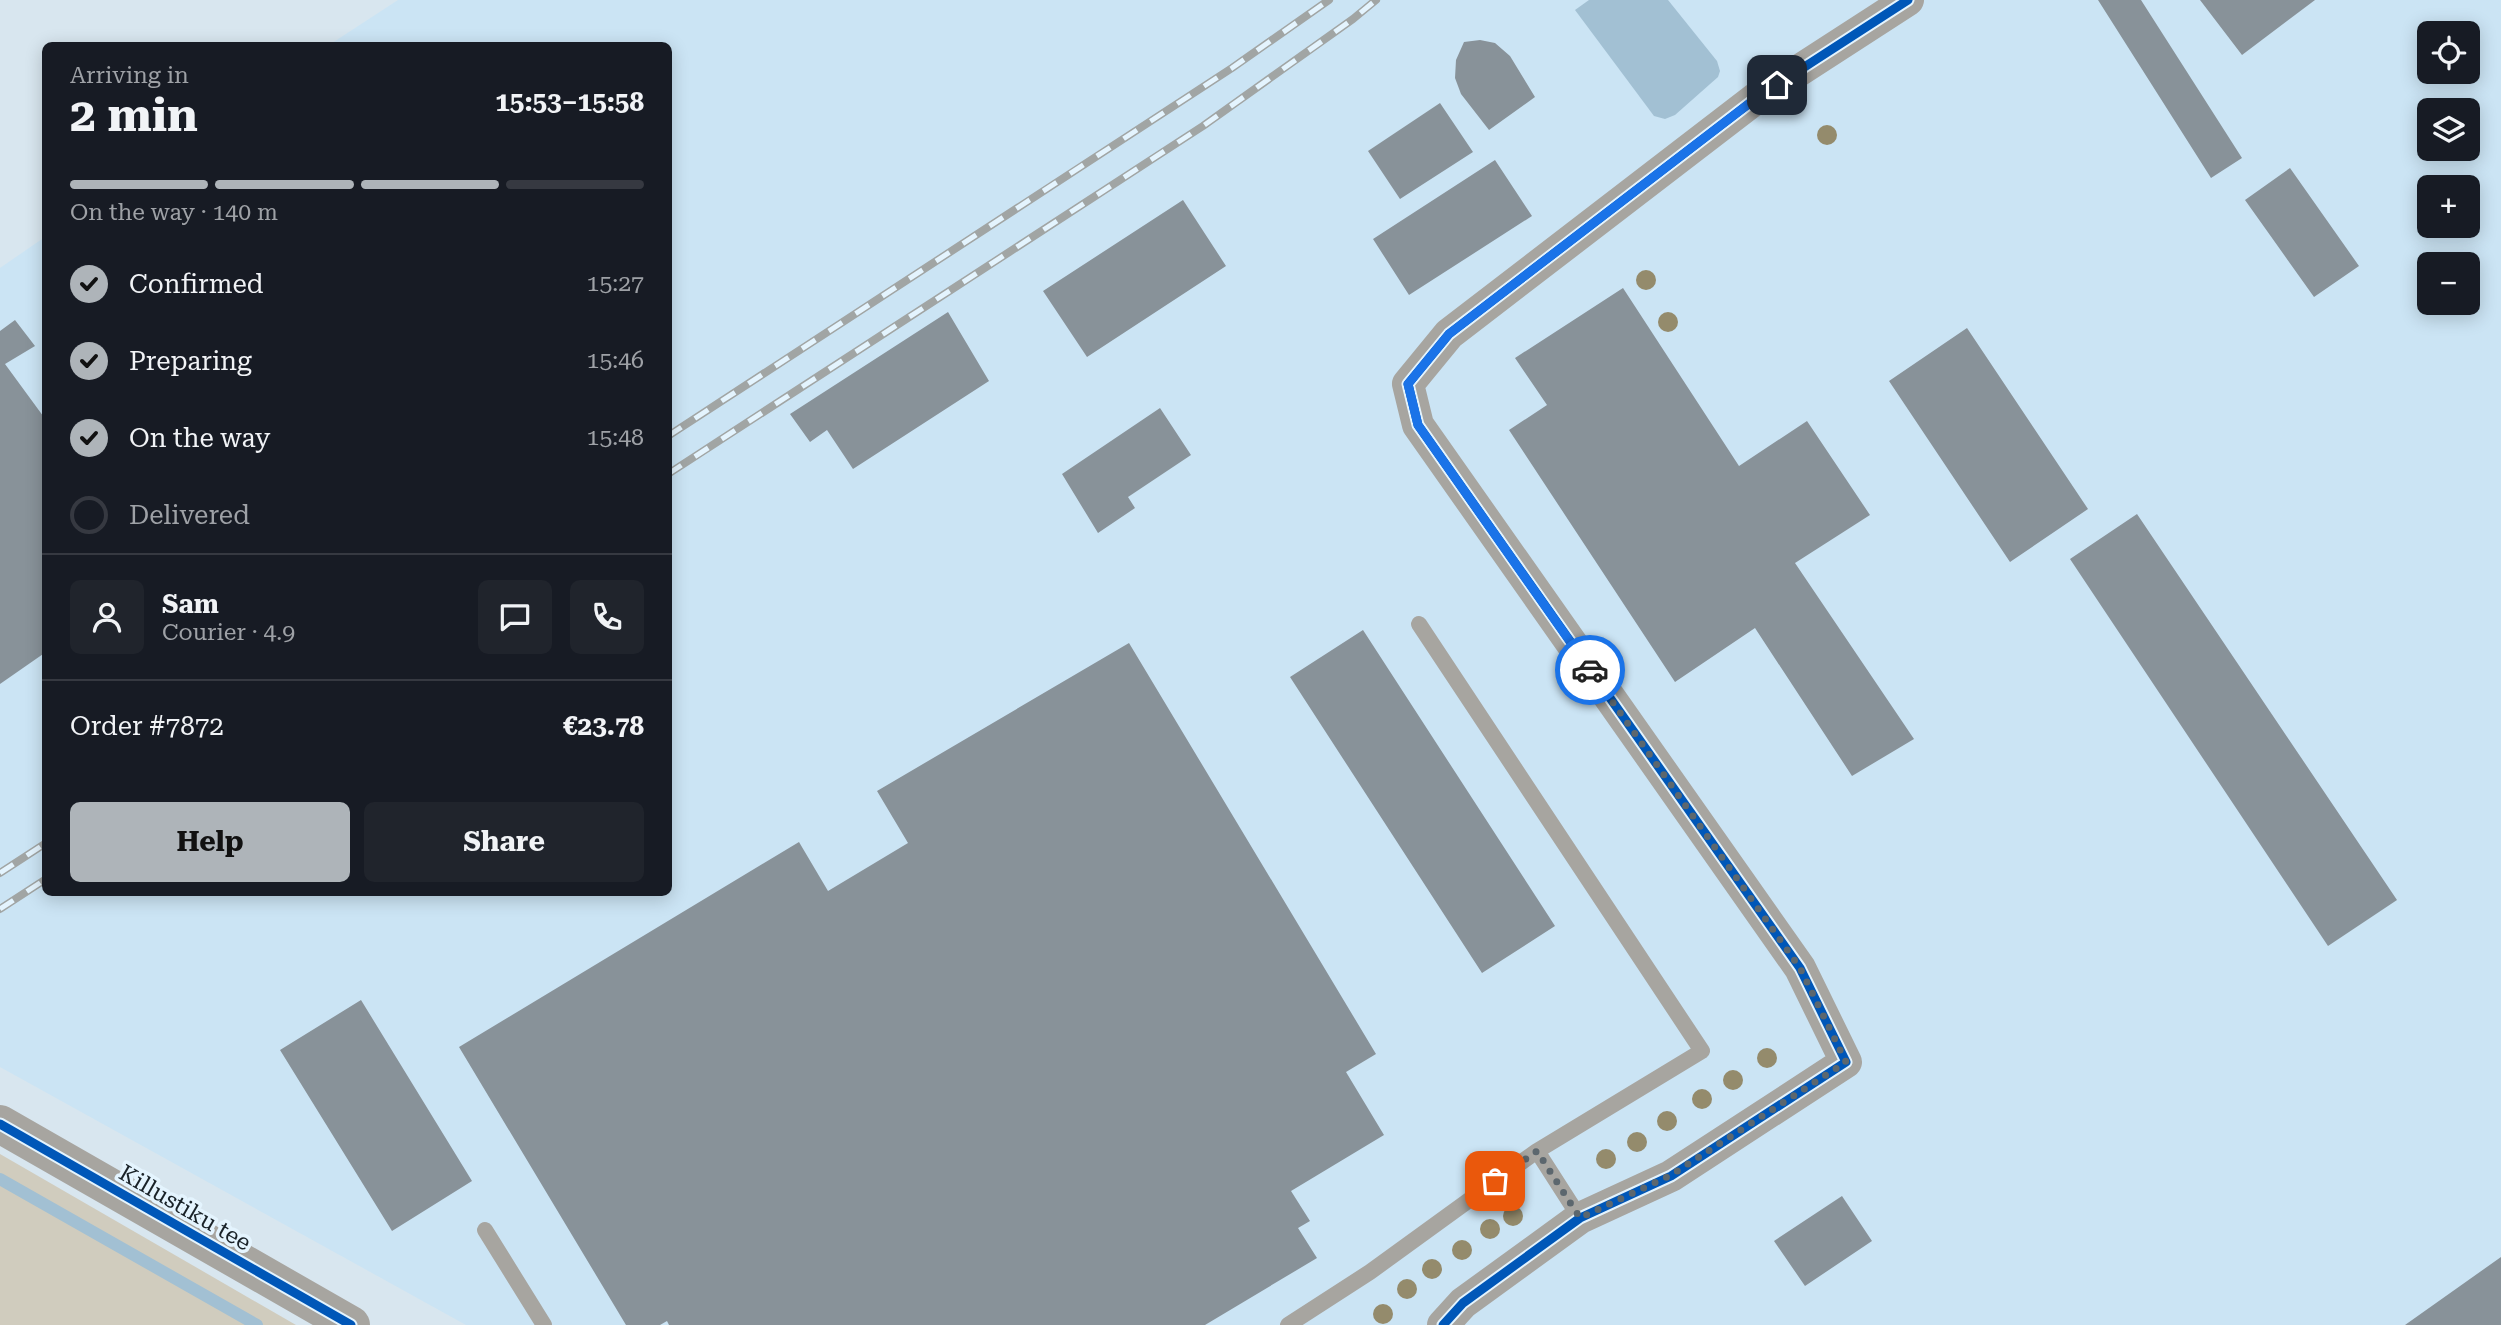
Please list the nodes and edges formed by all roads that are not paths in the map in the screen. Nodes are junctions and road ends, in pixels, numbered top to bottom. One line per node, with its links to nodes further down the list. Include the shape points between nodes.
1 (1908, 0): 5 (street, via 1755,99 1449,334 1408,384 1418,425 1800,968 1846,1062 1671,1175)
2 (1419, 624): 4 (lane, via 1702,1051)
3 (0, 1124): 7 (street, Killustiku tee)
4 (1537, 1151): 5 (lane); 9 (lane, via 1370,1272)
5 (1580, 1218): 10 (street, via 1463,1303)
6 (485, 1230): 8 (lane)
7 (352, 1325)
8 (544, 1325)
9 (1288, 1325)
10 (1443, 1325)

